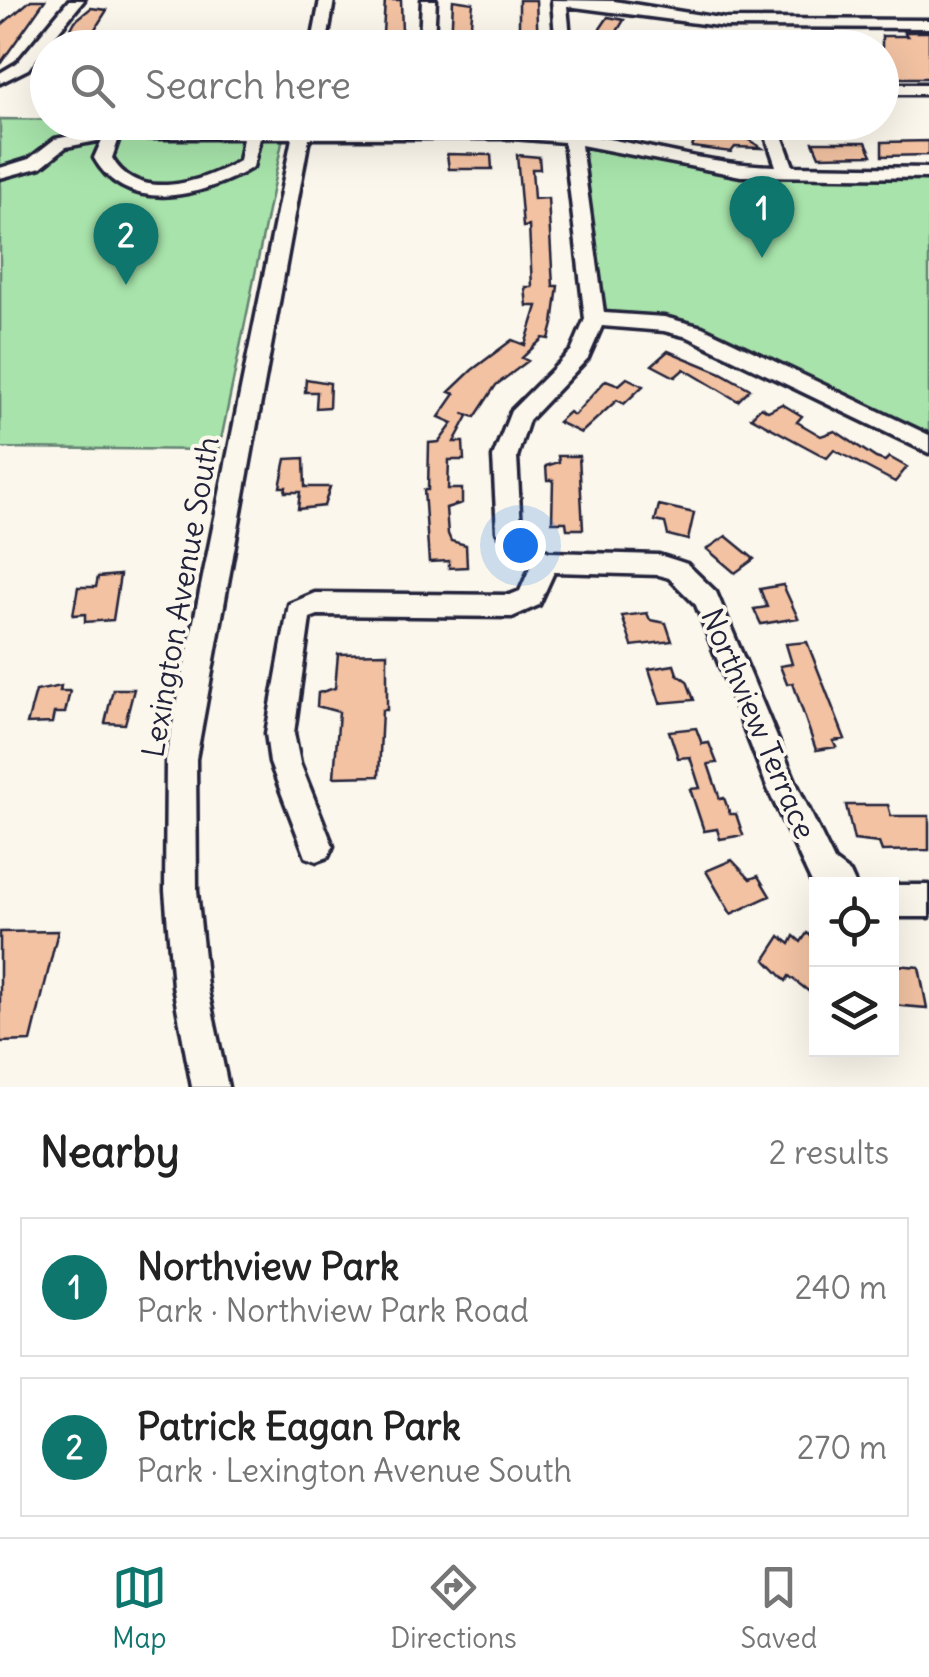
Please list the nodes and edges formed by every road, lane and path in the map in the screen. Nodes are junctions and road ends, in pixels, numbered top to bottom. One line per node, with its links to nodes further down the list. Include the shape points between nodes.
1 (77, 0): 8 (street)
2 (327, 0): 9 (street)
3 (429, 0): 10 (street)
4 (704, 0): 6 (street)
5 (559, 1): 6 (street); 11 (street)
6 (693, 18): 7 (street)
7 (929, 24)
8 (47, 30)
9 (321, 30)
10 (428, 30)
11 (562, 30)
12 (30, 59): 13 (street)
13 (0, 78)
14 (899, 89): 15 (street)
15 (929, 89)
16 (79, 140): 25 (street)
17 (111, 140): 18 (street, via 104,158 114,176 166,190 232,174 247,163)
18 (251, 140)
19 (300, 140): 33 (street, Lexington Avenue South, via 181,758 181,891 190,986)
20 (572, 140): 26 (street)
21 (581, 140): 23 (street, via 696,165)
22 (775, 140): 23 (street)
23 (787, 173): 24 (street)
24 (929, 173)
25 (0, 174)
26 (595, 319): 27 (street, via 695,332); 28 (street, via 581,353 519,416 506,457 509,531 523,550)
27 (929, 444)
28 (546, 562): 29 (street, via 530,598 512,606 315,604 298,612 280,732 284,762); 30 (street, Northview Terrace, via 659,566 678,571 707,599 782,789)
29 (317, 846)
30 (830, 877)
31 (899, 901): 32 (street)
32 (929, 901)
33 (210, 1087)

